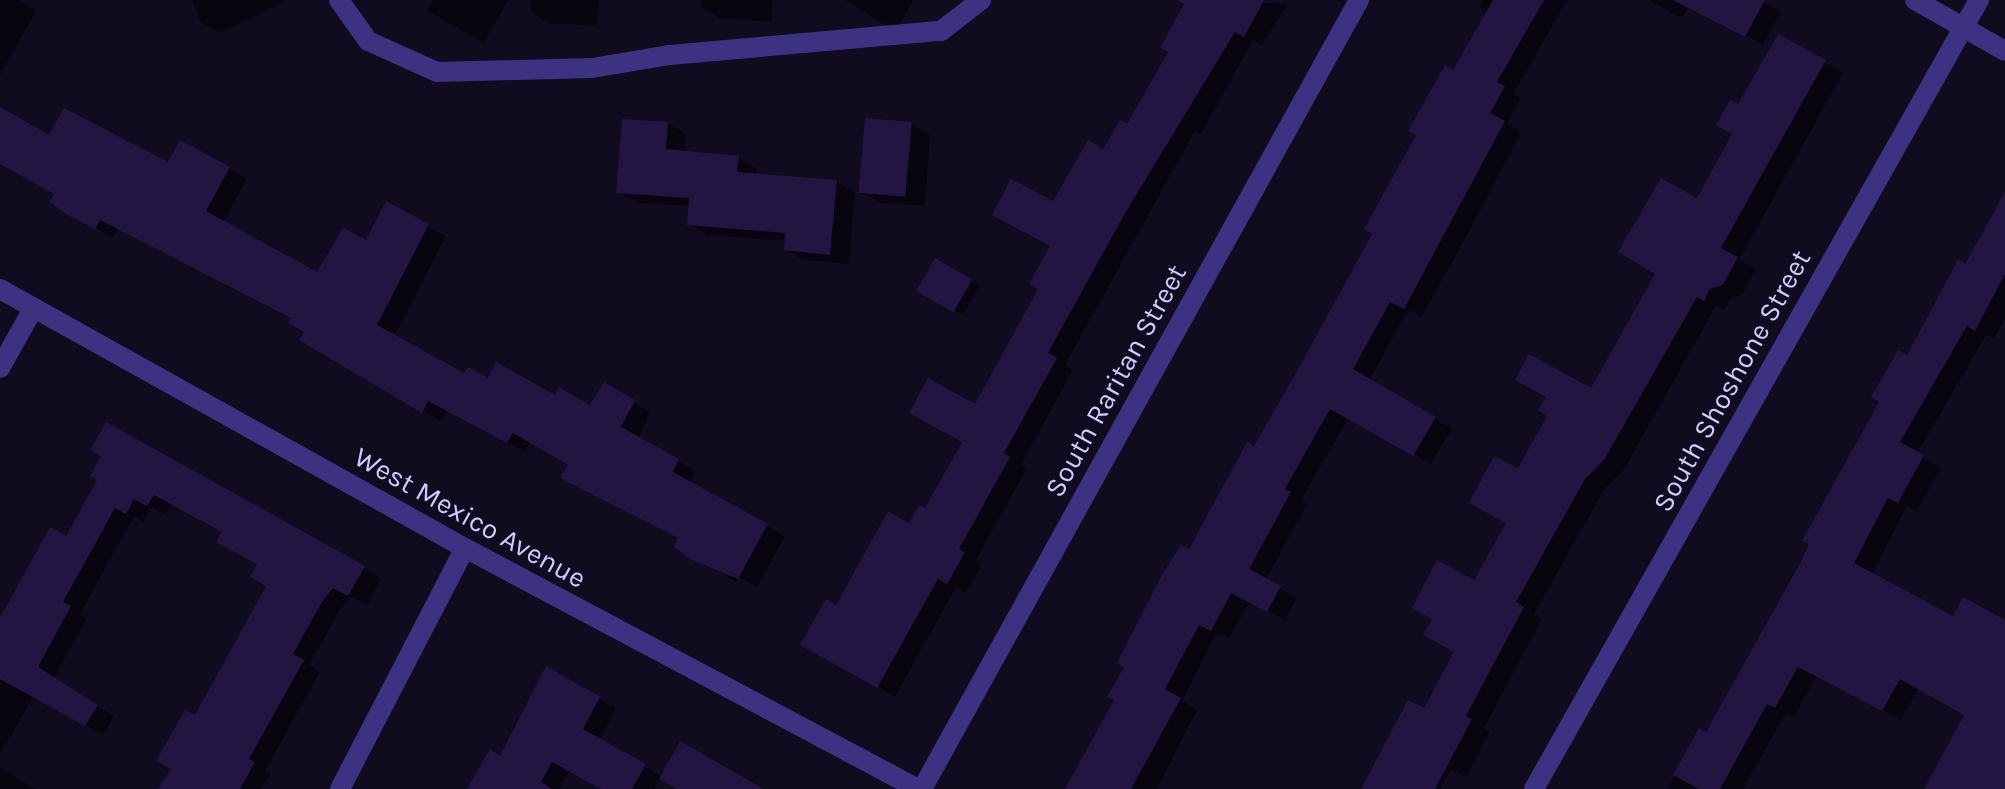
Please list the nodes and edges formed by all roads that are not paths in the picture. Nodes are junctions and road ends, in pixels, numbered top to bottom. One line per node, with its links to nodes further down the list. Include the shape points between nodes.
1 (339, 0): 2 (street, via 368,41 437,72 592,68 670,55 941,31)
2 (981, 0)
3 (1359, 0): 13 (street, South Raritan Street)
4 (1915, 0): 6 (street)
5 (1979, 0): 6 (street, South Shoshone Street)
6 (1964, 27): 7 (street); 14 (street, South Shoshone Street)
7 (2005, 51)
8 (0, 289): 9 (street, West Mexico Avenue)
9 (33, 309): 10 (street); 11 (street, West Mexico Avenue)
10 (0, 368)
11 (465, 548): 12 (street); 13 (street, West Mexico Avenue)
12 (340, 789)
13 (920, 789)
14 (1534, 789)

